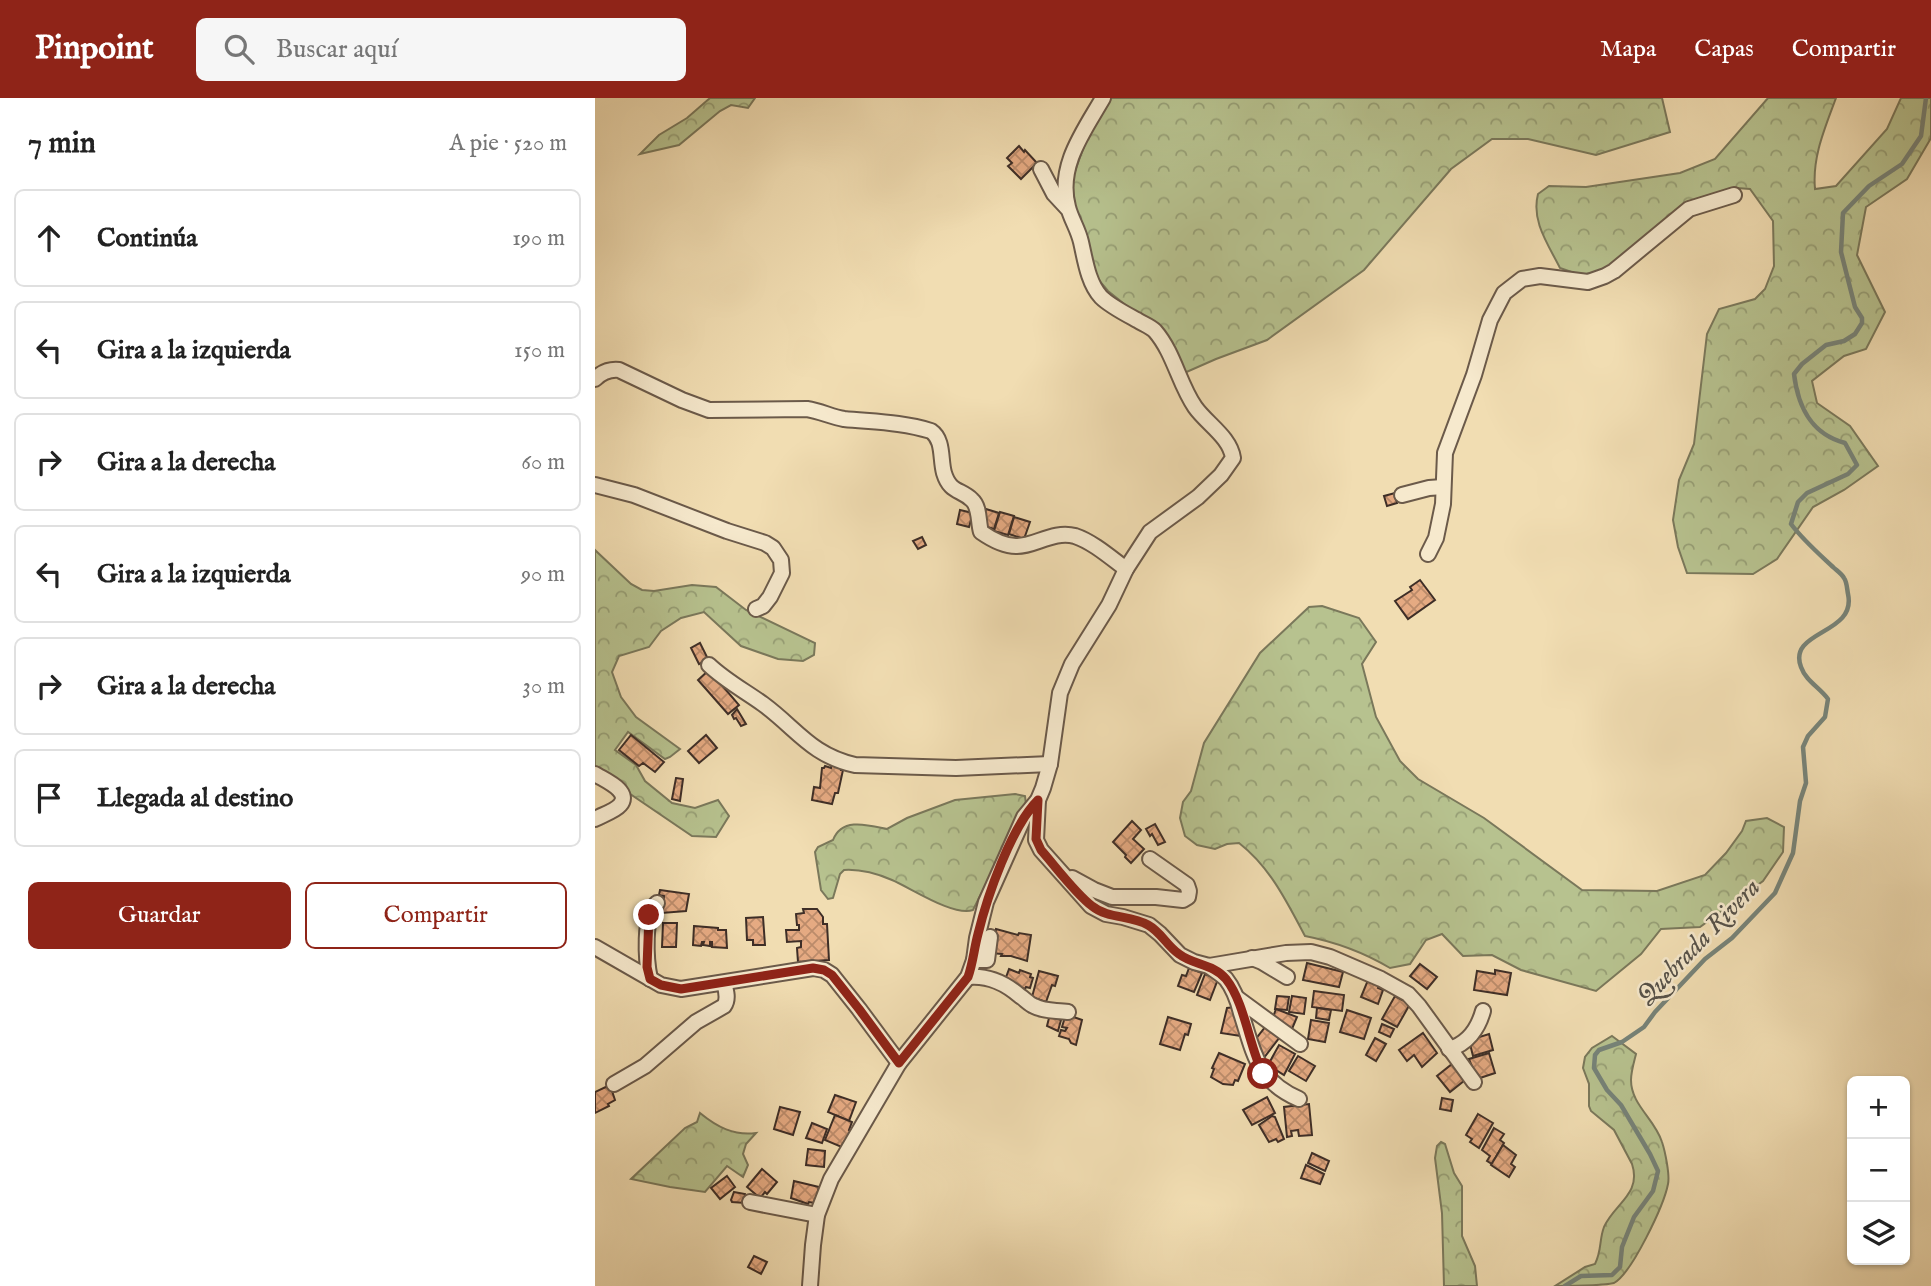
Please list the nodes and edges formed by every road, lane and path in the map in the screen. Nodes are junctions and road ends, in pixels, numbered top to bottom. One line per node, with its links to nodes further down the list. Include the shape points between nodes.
1 (1103, 98): 4 (street, via 1066,168)
2 (1041, 169): 4 (street)
3 (1734, 195): 7 (street, via 1689,209 1605,276 1588,282 1540,276 1522,279 1504,293 1489,320 1445,453)
4 (1068, 209): 10 (street, via 1101,297 1153,328 1191,401 1224,439 1233,458 1206,490 1150,532)
5 (595, 379): 10 (street, via 611,369 619,370 709,410 807,408 840,418 931,431 939,442 951,487 973,500 981,532 989,538 1019,547 1073,535)
6 (595, 485): 11 (street, via 634,495 773,548 782,573 770,597)
7 (1443, 487): 8 (street); 9 (street, via 1444,504)
8 (1402, 495)
9 (1429, 554)
10 (1126, 569): 13 (street, via 1063,685)
11 (756, 609)
12 (709, 665): 13 (street, via 826,756 840,761 956,768)
13 (1050, 764): 15 (street)
14 (595, 775): 16 (street, via 618,788 622,801)
15 (1038, 800): 18 (street, via 1036,839); 23 (street, via 1024,817 986,902)
16 (595, 819)
17 (1150, 859): 18 (street, via 1187,885 1188,897 1112,897)
18 (1064, 875): 24 (street, via 1091,906 1149,925 1180,956)
19 (657, 904): 27 (street, via 649,915)
20 (990, 937): 23 (street, via 987,960)
21 (595, 947): 27 (street)
22 (1250, 958): 24 (street); 26 (street); 33 (street, via 1311,952 1381,979 1408,994)
23 (974, 960): 25 (street)
24 (1209, 966): 29 (street, via 1224,977)
25 (968, 977): 31 (street, via 991,978 1036,1007); 34 (street)
26 (1287, 977)
27 (650, 979): 28 (street, via 681,989)
28 (724, 983): 34 (street, via 824,970); 36 (street, via 724,1006)
29 (1237, 998): 32 (street); 37 (street, via 1263,1074)
30 (1483, 1011): 33 (street, via 1471,1035)
31 (1067, 1012)
32 (1300, 1044)
33 (1449, 1049): 35 (street)
34 (899, 1063): 39 (street, via 839,1163)
35 (1474, 1082)
36 (614, 1084)
37 (1299, 1100)
38 (750, 1202): 39 (street)
39 (817, 1215): 40 (street)
40 (810, 1286)

